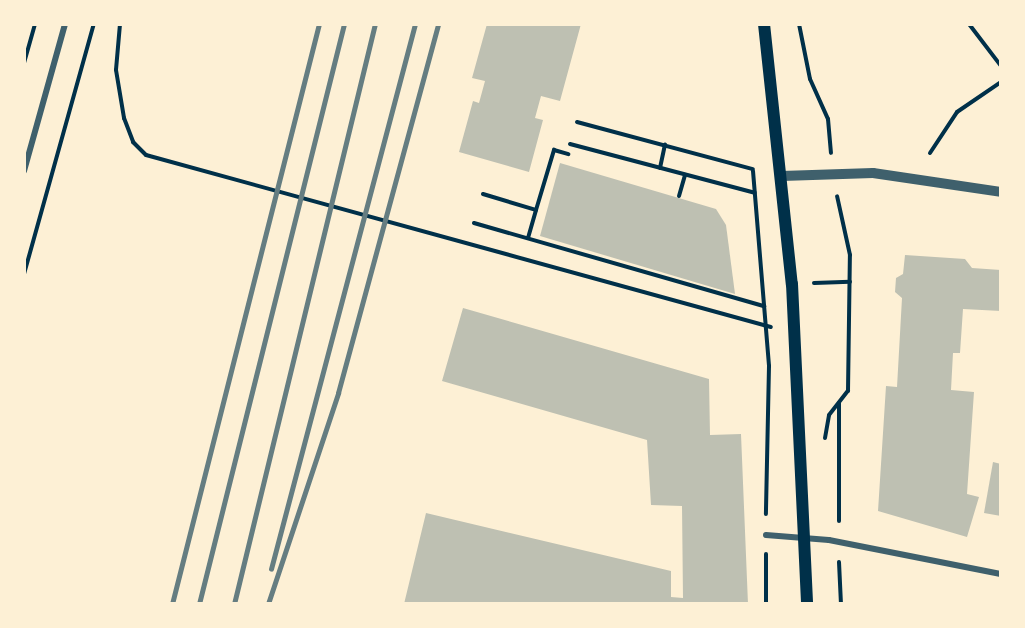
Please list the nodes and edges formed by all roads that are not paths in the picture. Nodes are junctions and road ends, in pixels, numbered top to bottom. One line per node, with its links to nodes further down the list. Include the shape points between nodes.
1 (65, 24): 3 (street)
2 (764, 24): 4 (main road)
3 (24, 171)
4 (782, 176): 5 (street, via 906,176); 7 (main road)
5 (1001, 192)
6 (766, 535): 7 (street)
7 (806, 536): 8 (street); 9 (main road)
8 (1001, 574)
9 (807, 604)

